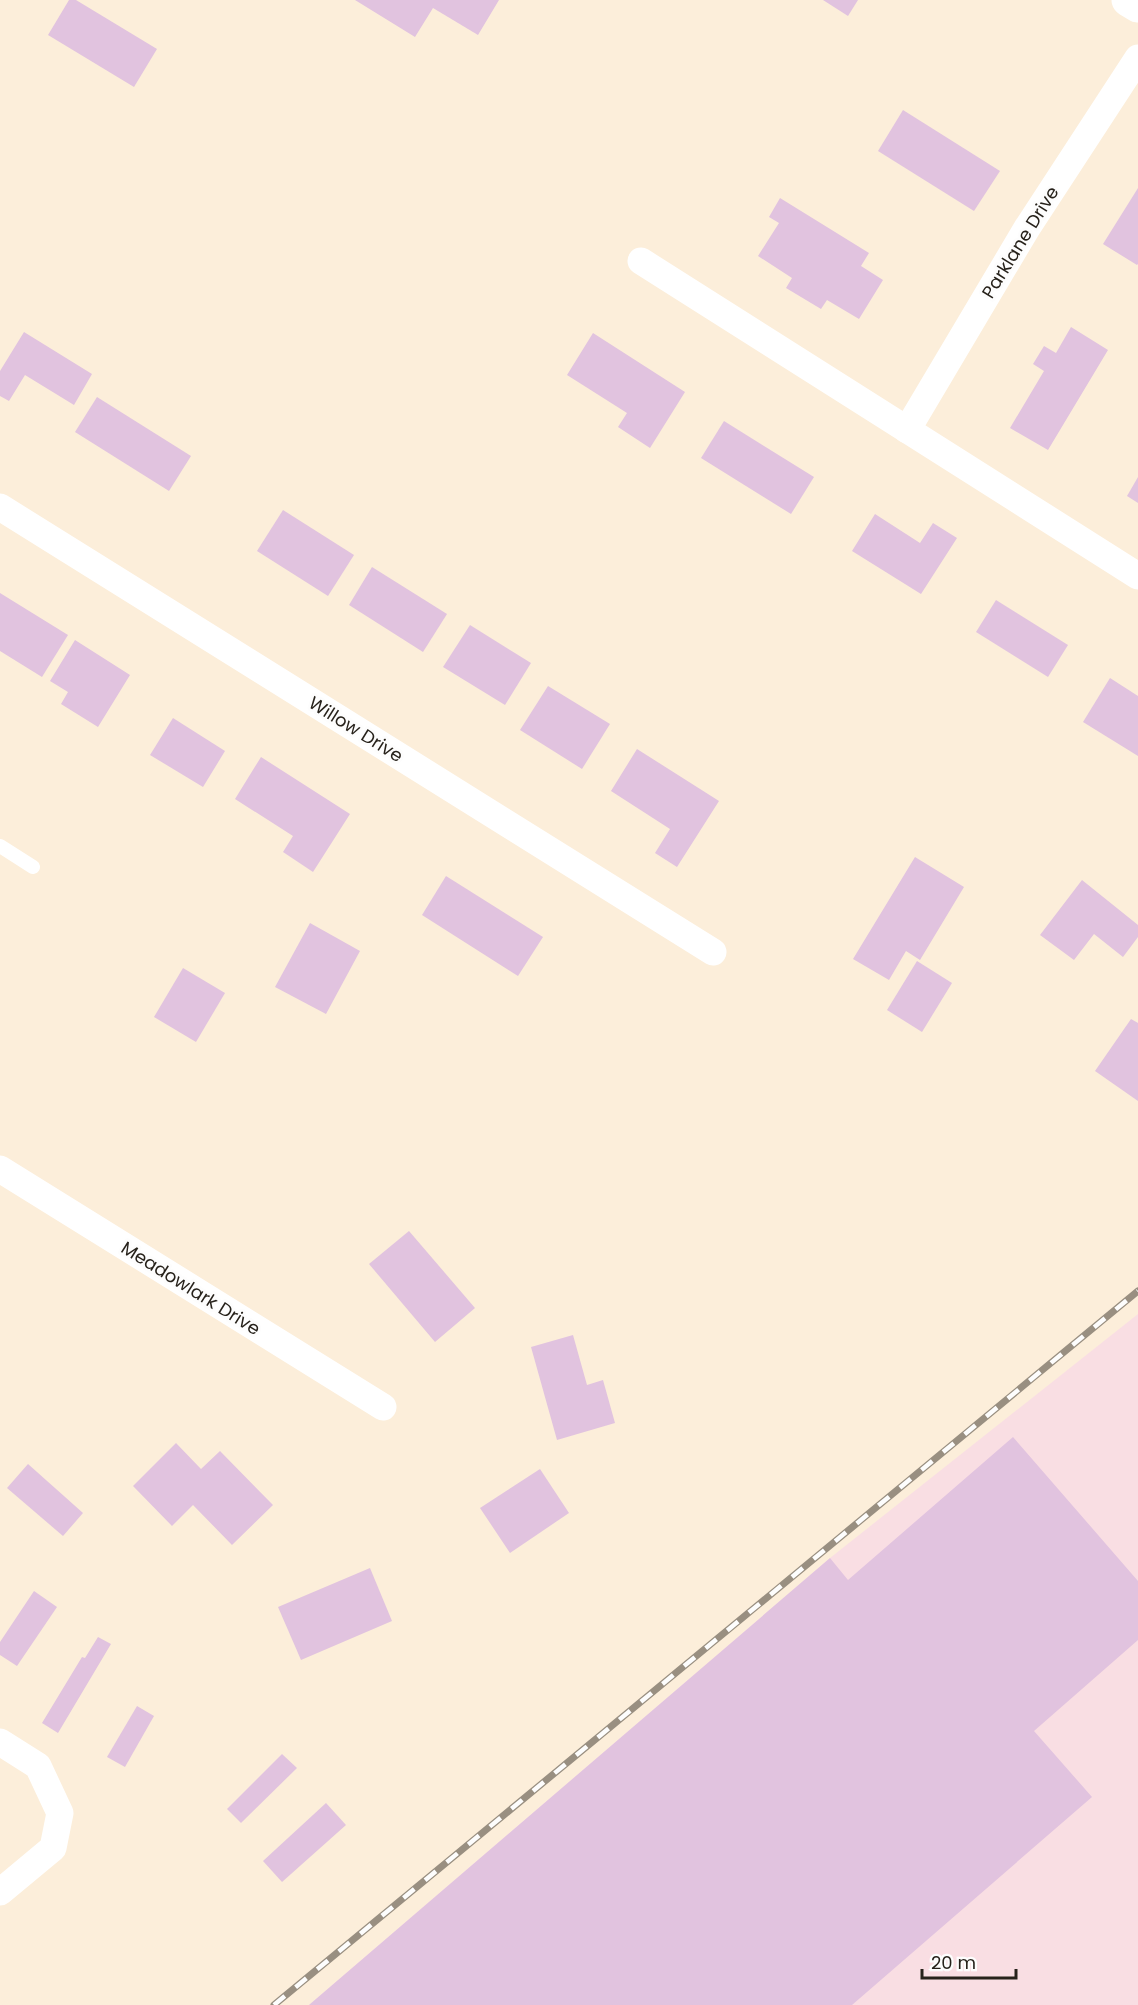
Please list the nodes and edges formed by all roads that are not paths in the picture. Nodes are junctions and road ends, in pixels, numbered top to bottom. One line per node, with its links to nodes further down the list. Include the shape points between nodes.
1 (1128, 0): 2 (street)
2 (1138, 6)
3 (1138, 58): 5 (street, Parklane Drive, via 1027,228)
4 (641, 261): 5 (street)
5 (907, 430): 7 (street)
6 (0, 507): 10 (street, Willow Drive)
7 (1138, 576)
8 (0, 846): 9 (lane)
9 (33, 867)
10 (713, 951)
11 (0, 1169): 12 (street, Meadowlark Drive)
12 (383, 1407)
13 (0, 1742): 14 (street, via 38,1766 60,1813 53,1848)
14 (0, 1892)

